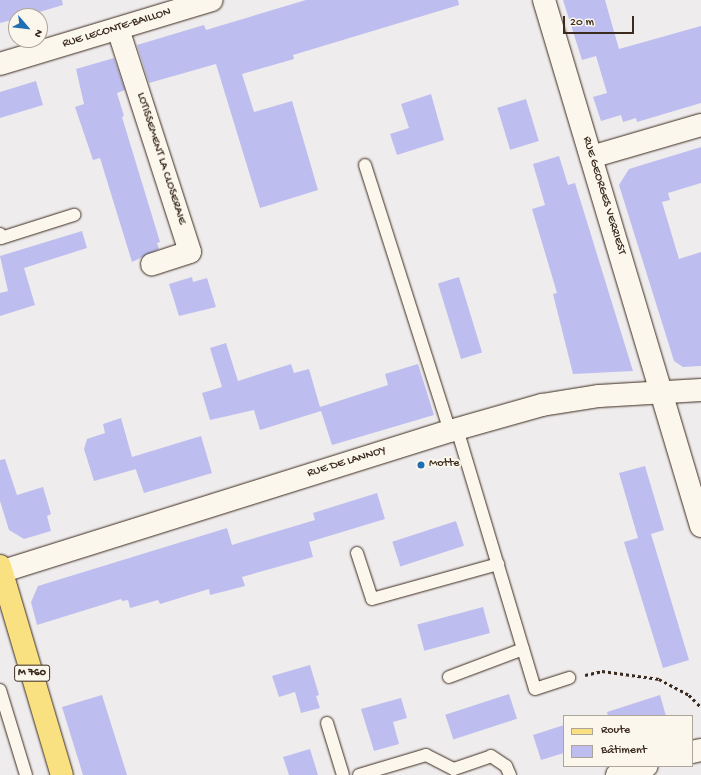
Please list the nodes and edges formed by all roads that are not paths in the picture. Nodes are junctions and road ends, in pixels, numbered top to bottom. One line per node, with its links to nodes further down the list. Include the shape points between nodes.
1 (212, 0): 3 (street, RUE LECONTE-BAILLON)
2 (544, 0): 6 (street, RUE GEORGES VERRIEST)
3 (118, 29): 4 (street, RUE LECONTE-BAILLON); 10 (street, LOTISSEMENT LA CLOSERAIE, via 190,252)
4 (0, 64)
5 (701, 125): 6 (street)
6 (591, 157): 12 (street, RUE GEORGES VERRIEST)
7 (365, 165): 13 (lane)
8 (74, 215): 9 (lane, via 1,238)
9 (0, 234)
10 (152, 264)
11 (701, 390): 12 (street, RUE DE LANNOY)
12 (661, 392): 13 (street, RUE DE LANNOY, via 570,400); 14 (street, RUE GEORGES VERRIEST)
13 (454, 430): 16 (lane); 17 (street, RUE DE LANNOY)
14 (701, 526)
15 (357, 553): 16 (lane, via 372,599)
16 (498, 564): 18 (lane)
17 (0, 570): 26 (main road, M 760)
18 (523, 649): 19 (lane); 20 (lane, via 535,688)
19 (449, 677)
20 (569, 678)
21 (0, 690): 25 (lane)
22 (327, 723): 27 (lane)
23 (442, 763): 28 (lane, via 426,755); 29 (lane); 30 (lane, via 454,769 491,756 506,766)
24 (644, 767): 31 (street)
25 (26, 775)
26 (62, 775)
27 (343, 775)
28 (359, 775)
29 (444, 775)
30 (510, 775)
31 (617, 775)

